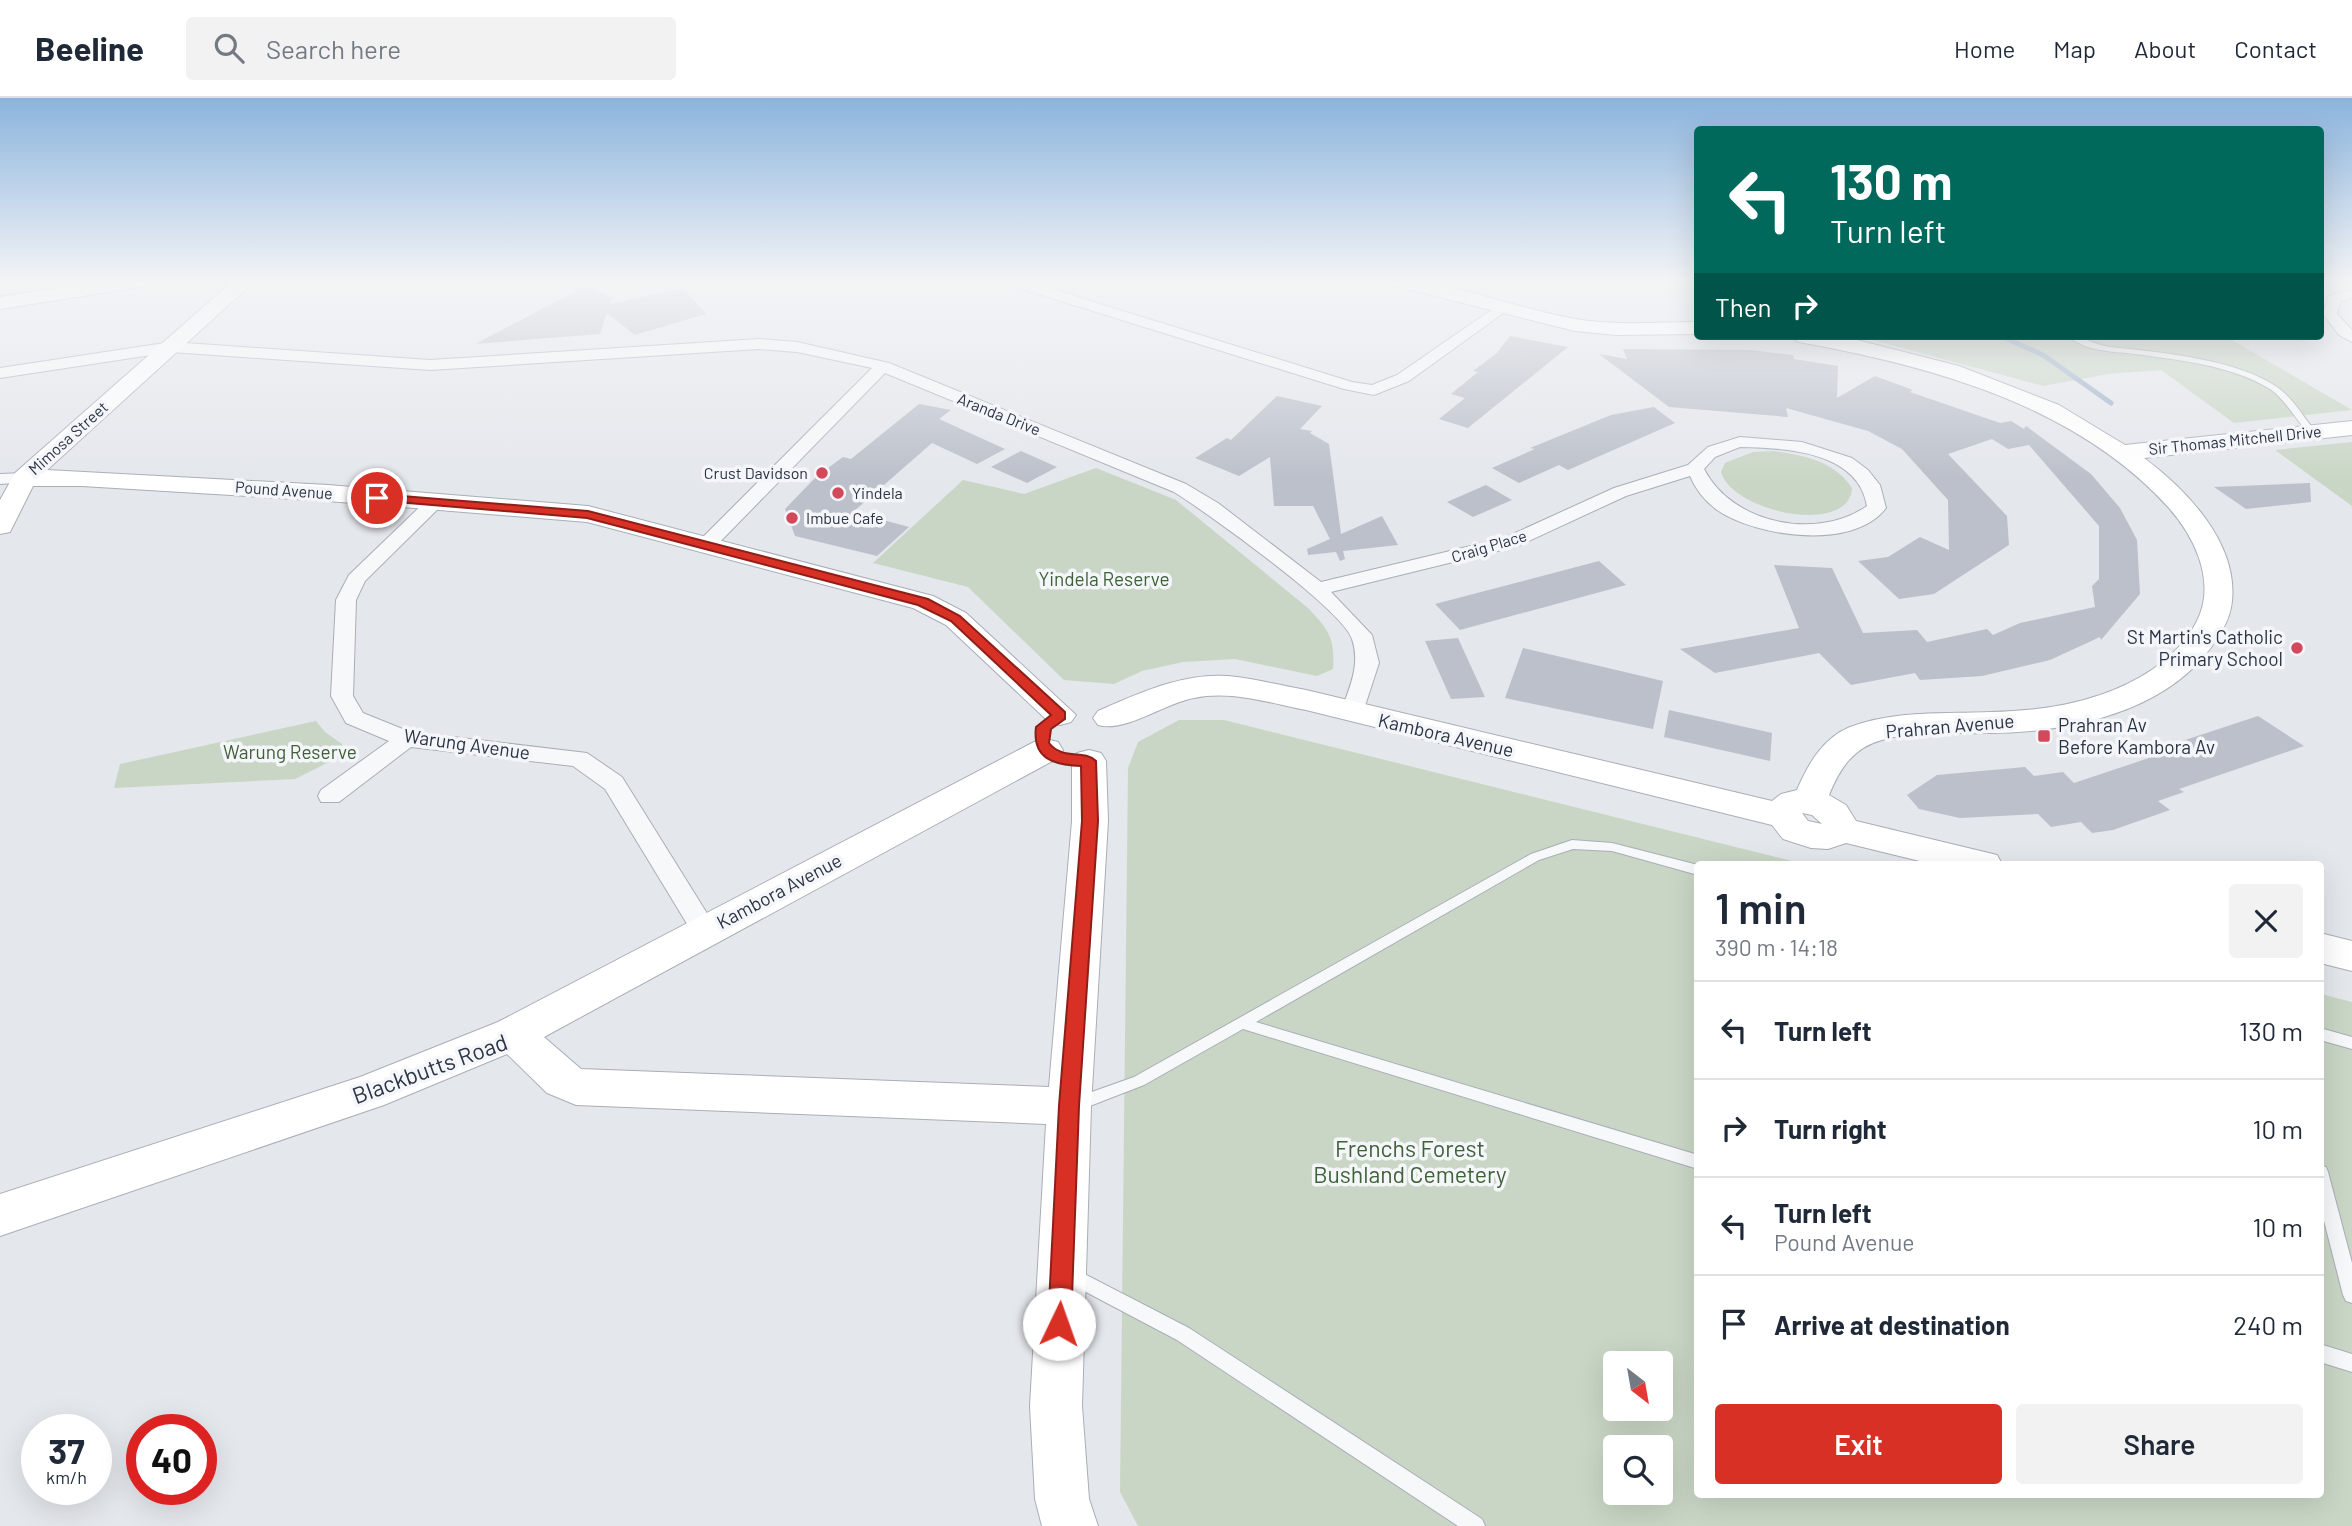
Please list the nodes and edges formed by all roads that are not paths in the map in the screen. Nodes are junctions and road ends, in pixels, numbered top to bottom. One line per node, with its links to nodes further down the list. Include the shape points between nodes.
1 (171, 346): 2 (street, Aranda Drive, via 430,365); 9 (street, Aranda Drive); 14 (street, Mimosa Street)
2 (733, 346)
3 (780, 346): 8 (street, Aranda Drive)
4 (1220, 346): 5 (street, via 1374,390 1403,378)
5 (1449, 346)
6 (1851, 346): 12 (street, Prahran Avenue, via 1979,381 2057,415)
7 (2090, 346): 11 (lane, via 2252,378 2274,389)
8 (884, 366): 17 (street); 18 (street, Aranda Drive, via 1180,488)
9 (0, 373)
10 (2352, 428): 11 (street, Sir Thomas Mitchell Drive)
11 (2312, 432): 12 (street, Sir Thomas Mitchell Drive)
12 (2119, 453): 25 (street, Prahran Avenue, via 2177,502 2213,555 2220,606 2206,634 2180,665 2151,686 2092,709 2011,722 1897,726 1857,737 1826,761)
13 (1695, 469): 13 (street, Craig Place, via 1701,457 1728,445 1768,442 1797,446 1851,466 1869,480 1877,494 1877,508 1866,519 1846,527 1789,528 1731,511 1710,497 1698,483); 18 (street, Craig Place, via 1620,492 1511,542)
14 (12, 479): 15 (street, Pound Avenue, via 82,478); 16 (street, Mimosa Street)
15 (434, 503): 17 (street, Pound Avenue, via 588,514); 22 (street, Warung Avenue, via 356,579 346,600 342,696 354,718)
16 (0, 526)
17 (707, 544): 20 (street, Pound Avenue, via 923,602 956,619)
18 (1317, 590): 19 (street, Aranda Drive, via 1362,635 1367,663)
19 (1352, 712): 21 (street, Kambora Avenue, via 1259,690 1215,686 1176,690); 25 (street, Kambora Avenue)
20 (1060, 715): 21 (street, via 1085,711); 23 (street, via 1044,727 1042,743)
21 (1109, 718): 23 (street, Kambora Avenue, via 1119,738 1109,752)
22 (406, 739): 24 (street); 28 (street, Warung Avenue, via 579,759 614,783)
23 (1067, 755): 28 (street, Kambora Avenue); 35 (street, via 1090,821)
24 (330, 796)
25 (1797, 808): 26 (street, via 1793,828 1811,836 1829,837 1839,829)
26 (1972, 861)
27 (1694, 869): 31 (lane, via 1612,847 1572,844 1535,857)
28 (704, 930): 32 (street, Kambora Avenue)
29 (2324, 949): 30 (street)
30 (2352, 956)
31 (1242, 1023): 35 (lane, via 1139,1082); 36 (lane)
32 (513, 1034): 35 (street, Blackbutts Road, via 562,1080 576,1087); 38 (street, Blackbutts Road, via 369,1092)
33 (2324, 1035): 34 (lane)
34 (2352, 1043)
35 (1069, 1106): 39 (street)
36 (1694, 1161)
37 (2324, 1187): 40 (lane)
38 (0, 1215)
39 (1062, 1270): 43 (street, via 1057,1452); 44 (lane, via 1182,1334)
40 (2352, 1295)
41 (2324, 1354): 42 (lane)
42 (2352, 1363)
43 (1070, 1526)
44 (1475, 1526)

